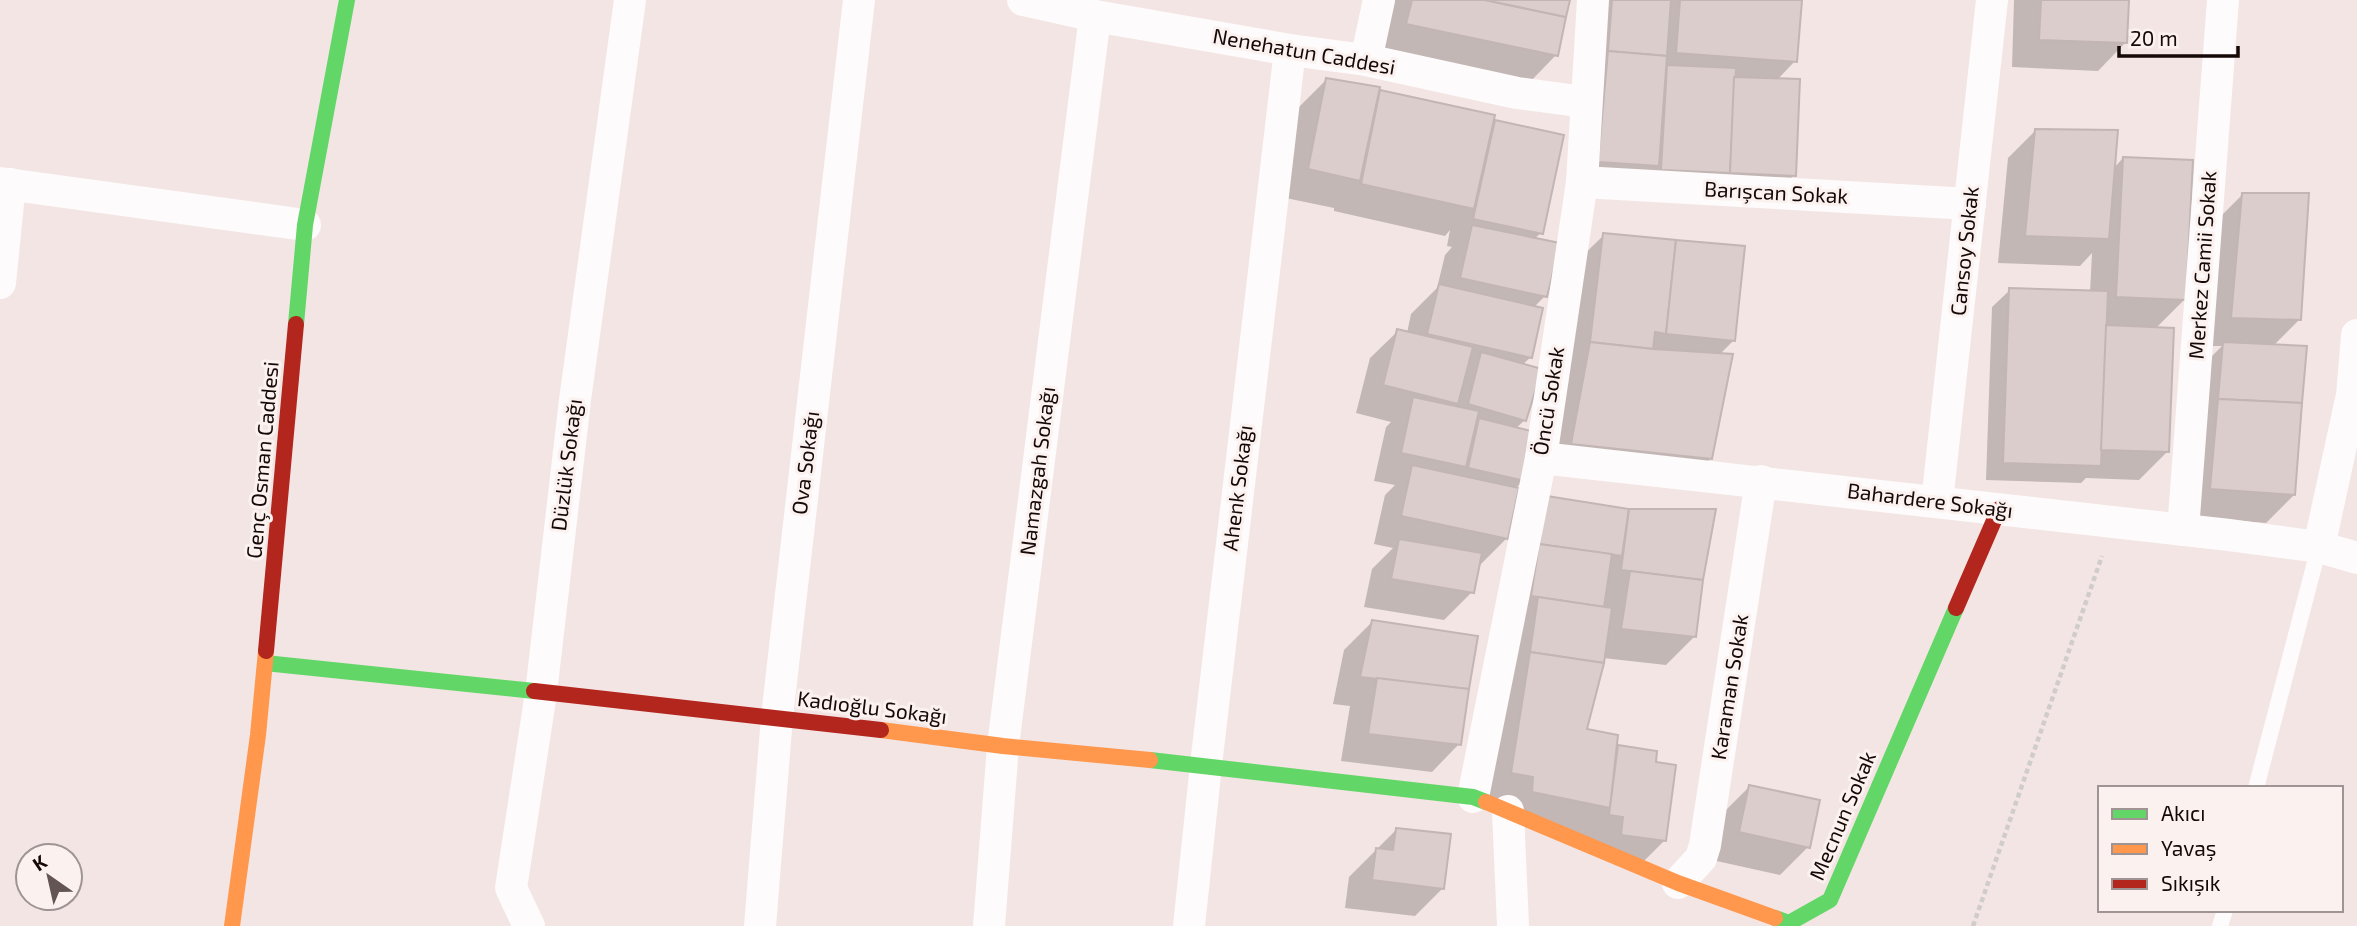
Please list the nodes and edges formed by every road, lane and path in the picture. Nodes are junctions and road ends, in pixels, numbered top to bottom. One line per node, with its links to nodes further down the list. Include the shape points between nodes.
1 (347, 0): 16 (street, Genç Osman Caddesi)
2 (630, 0): 29 (street, Düzlük Sokağı, via 575,400)
3 (859, 0): 30 (street, Ova Sokağı)
4 (1023, 0): 9 (street, Nenehatun Caddesi)
5 (1379, 0): 11 (street)
6 (1594, 0): 12 (street, Öncü Sokak)
7 (1992, 0): 15 (street, Cansoy Sokak)
8 (2223, 0): 25 (street, Merkez Camii Sokak)
9 (1095, 16): 10 (street, Nenehatun Caddesi); 31 (street, Namazgah Sokağı)
10 (1290, 50): 11 (street, Nenehatun Caddesi); 32 (street, Ahenk Sokağı)
11 (1366, 60): 12 (street, Nenehatun Caddesi, via 1517,93)
12 (1585, 102): 13 (street, Öncü Sokak)
13 (1582, 182): 15 (street, Barışcan Sokak); 20 (street, Öncü Sokak)
14 (5, 183): 16 (street); 17 (street)
15 (1970, 204): 22 (street, Cansoy Sokak)
16 (305, 225): 28 (street, Genç Osman Caddesi)
17 (0, 283)
18 (2357, 335): 19 (street)
19 (2355, 393): 26 (street)
20 (1541, 458): 21 (street, Bahardere Sokağı); 34 (street, Öncü Sokak)
21 (1761, 481): 22 (street, Bahardere Sokağı); 36 (street, Karaman Sokak, via 1705,845 1701,858)
22 (1937, 502): 23 (street, Bahardere Sokağı)
23 (1998, 509): 24 (street, Bahardere Sokağı); 36 (street, Mecnun Sokak, via 1829,900 1789,923)
24 (2114, 522): 25 (street, Bahardere Sokağı); 43 (path)
25 (2183, 530): 26 (street, Bahardere Sokağı)
26 (2319, 547): 27 (street, Bahardere Sokağı); 33 (lane)
27 (2357, 558)
28 (265, 663): 29 (street, Kadıoğlu Sokağı); 37 (street, Genç Osman Caddesi)
29 (541, 693): 30 (street, Kadıoğlu Sokağı); 38 (street, Düzlük Sokağı, via 511,888)
30 (777, 717): 31 (street, Kadıoğlu Sokağı); 39 (street, Ova Sokağı)
31 (1003, 746): 32 (street, Kadıoğlu Sokağı); 40 (street, Namazgah Sokağı)
32 (1206, 765): 34 (street, Kadıoğlu Sokağı); 41 (street, Ahenk Sokağı)
33 (2257, 786)
34 (1474, 797): 35 (street, Mecnun Sokak)
35 (1508, 811): 36 (street, Mecnun Sokak); 42 (street)
36 (1678, 883)
37 (232, 926)
38 (529, 926)
39 (760, 926)
40 (989, 926)
41 (1189, 926)
42 (1513, 926)
43 (1973, 926)

